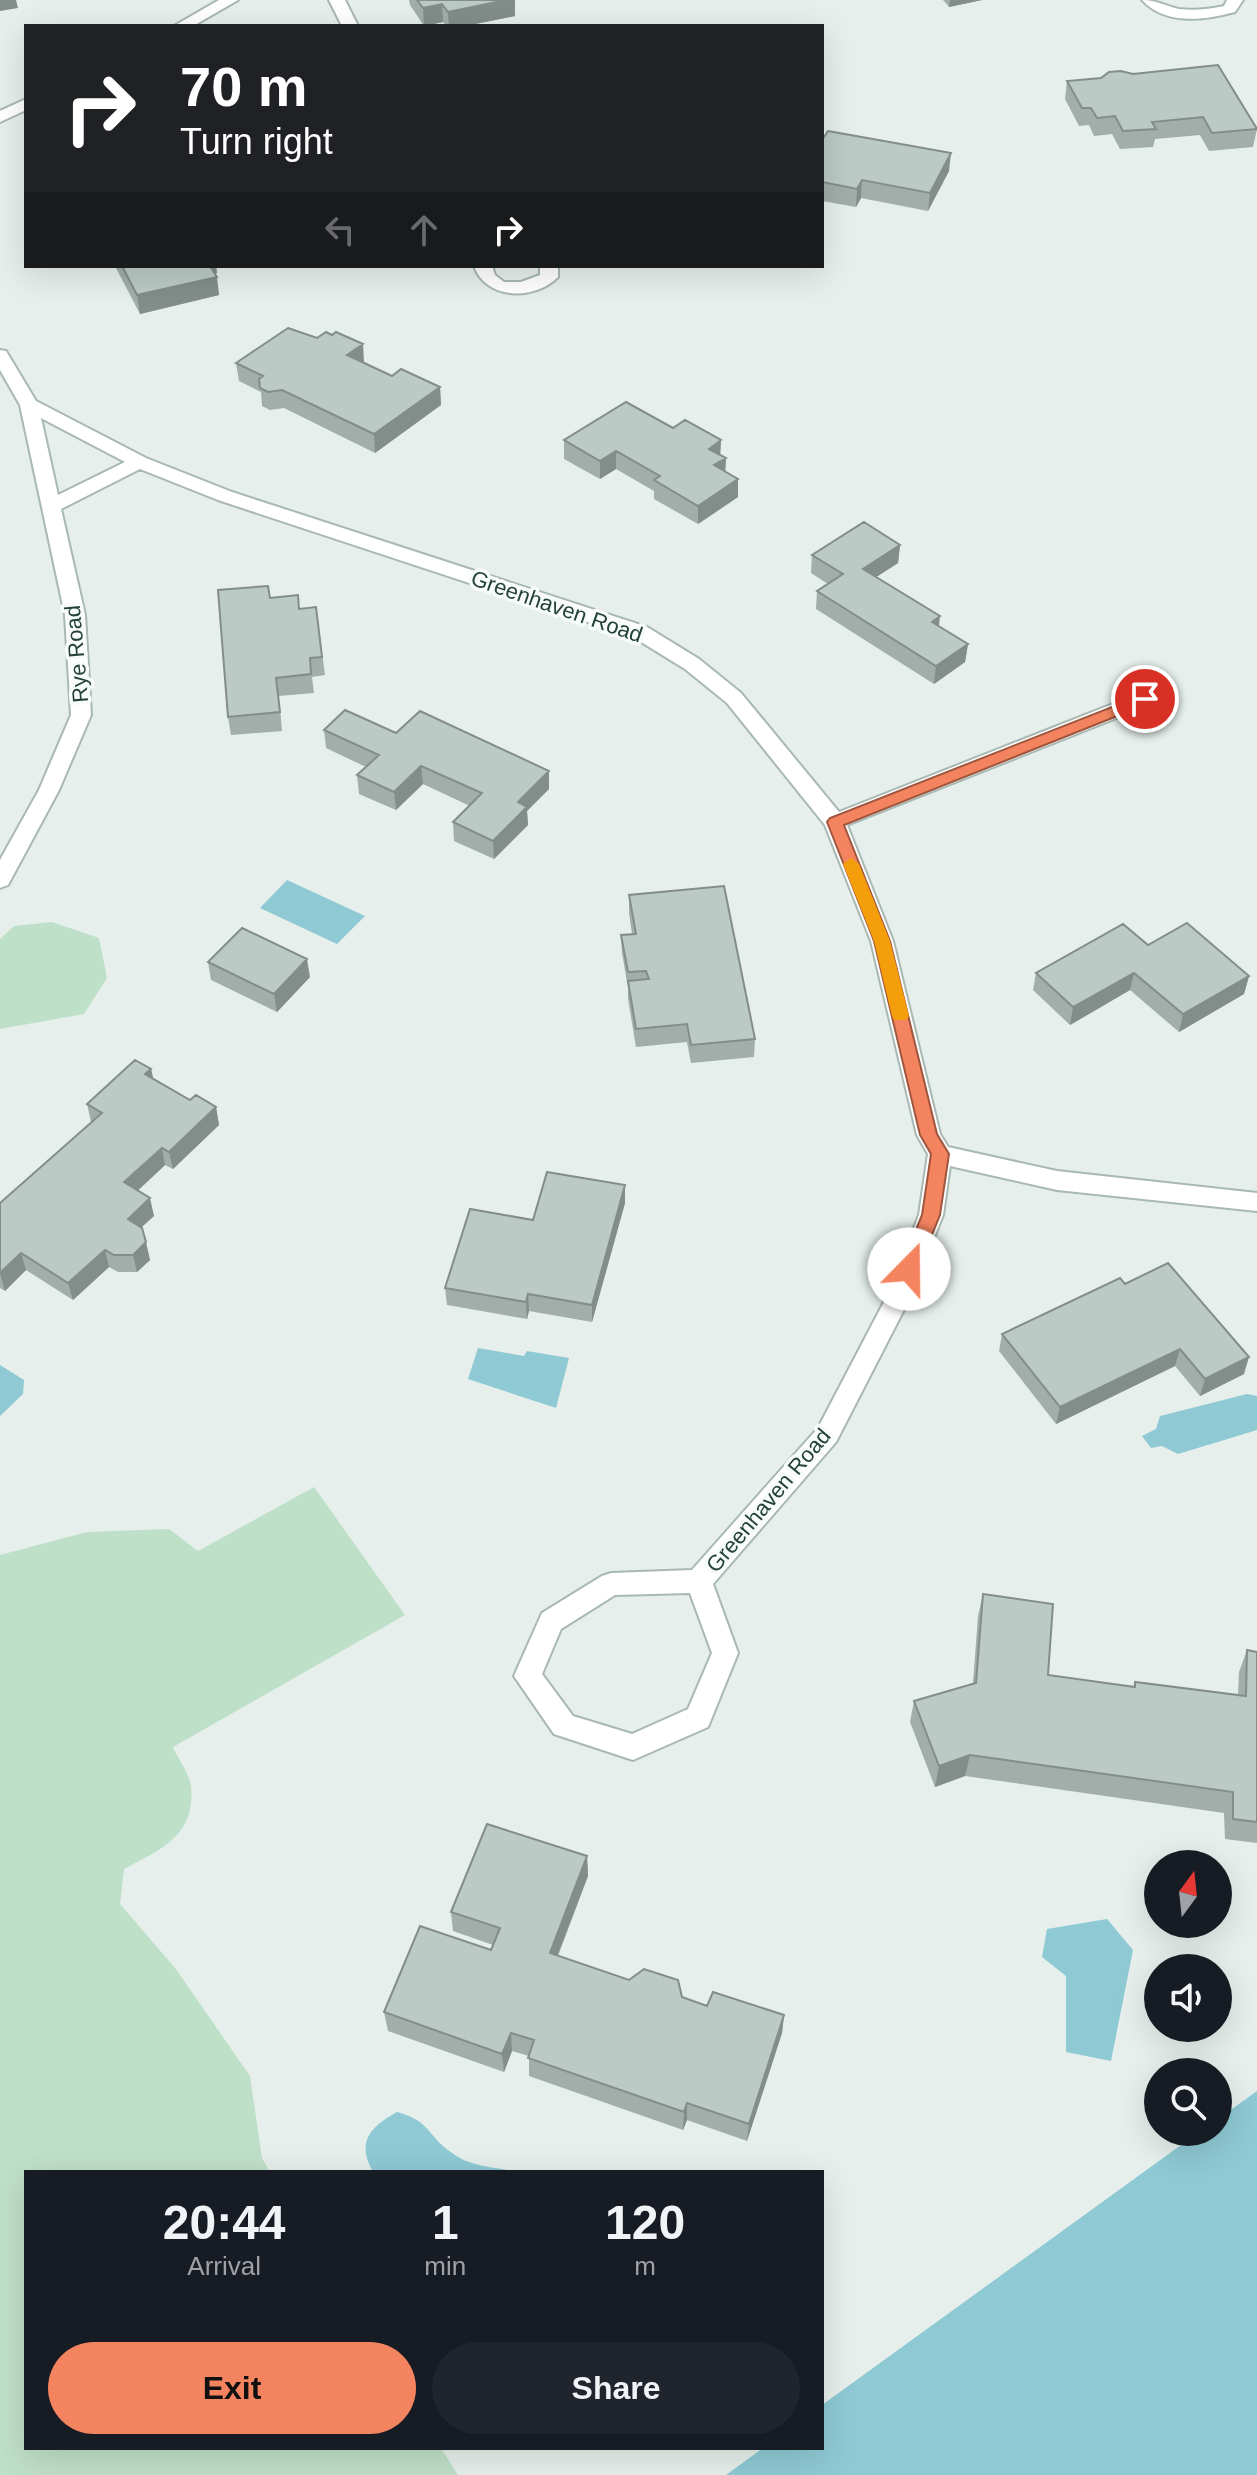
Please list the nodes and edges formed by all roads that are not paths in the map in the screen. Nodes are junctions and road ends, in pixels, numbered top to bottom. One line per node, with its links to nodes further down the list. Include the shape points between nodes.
1 (230, 0): 5 (street)
2 (337, 0): 6 (street)
3 (1150, 0): 4 (street, via 1178,14 1204,15 1230,9)
4 (1235, 0)
5 (186, 24)
6 (349, 24)
7 (24, 105): 8 (street)
8 (0, 117)
9 (483, 268): 10 (street, via 494,284 511,288 549,277)
10 (549, 268)
11 (0, 355): 12 (street)
12 (29, 405): 13 (street, Greenhaven Road); 14 (street, Rye Road)
13 (139, 462): 14 (street); 16 (street, Greenhaven Road, via 225,496 640,632 734,698)
14 (52, 506): 17 (street, Rye Road, via 75,615 81,715 49,790)
15 (1145, 699): 16 (street)
16 (835, 822): 18 (street, Greenhaven Road, via 882,941 929,1135)
17 (0, 880)
18 (940, 1154): 19 (street, via 993,1170 1127,1191); 20 (street, Greenhaven Road, via 931,1215 898,1298 827,1435)
19 (1257, 1202)
20 (699, 1581): 20 (street, Greenhaven Road, via 611,1584 551,1621 528,1676 564,1725 633,1747 698,1718 725,1653)

